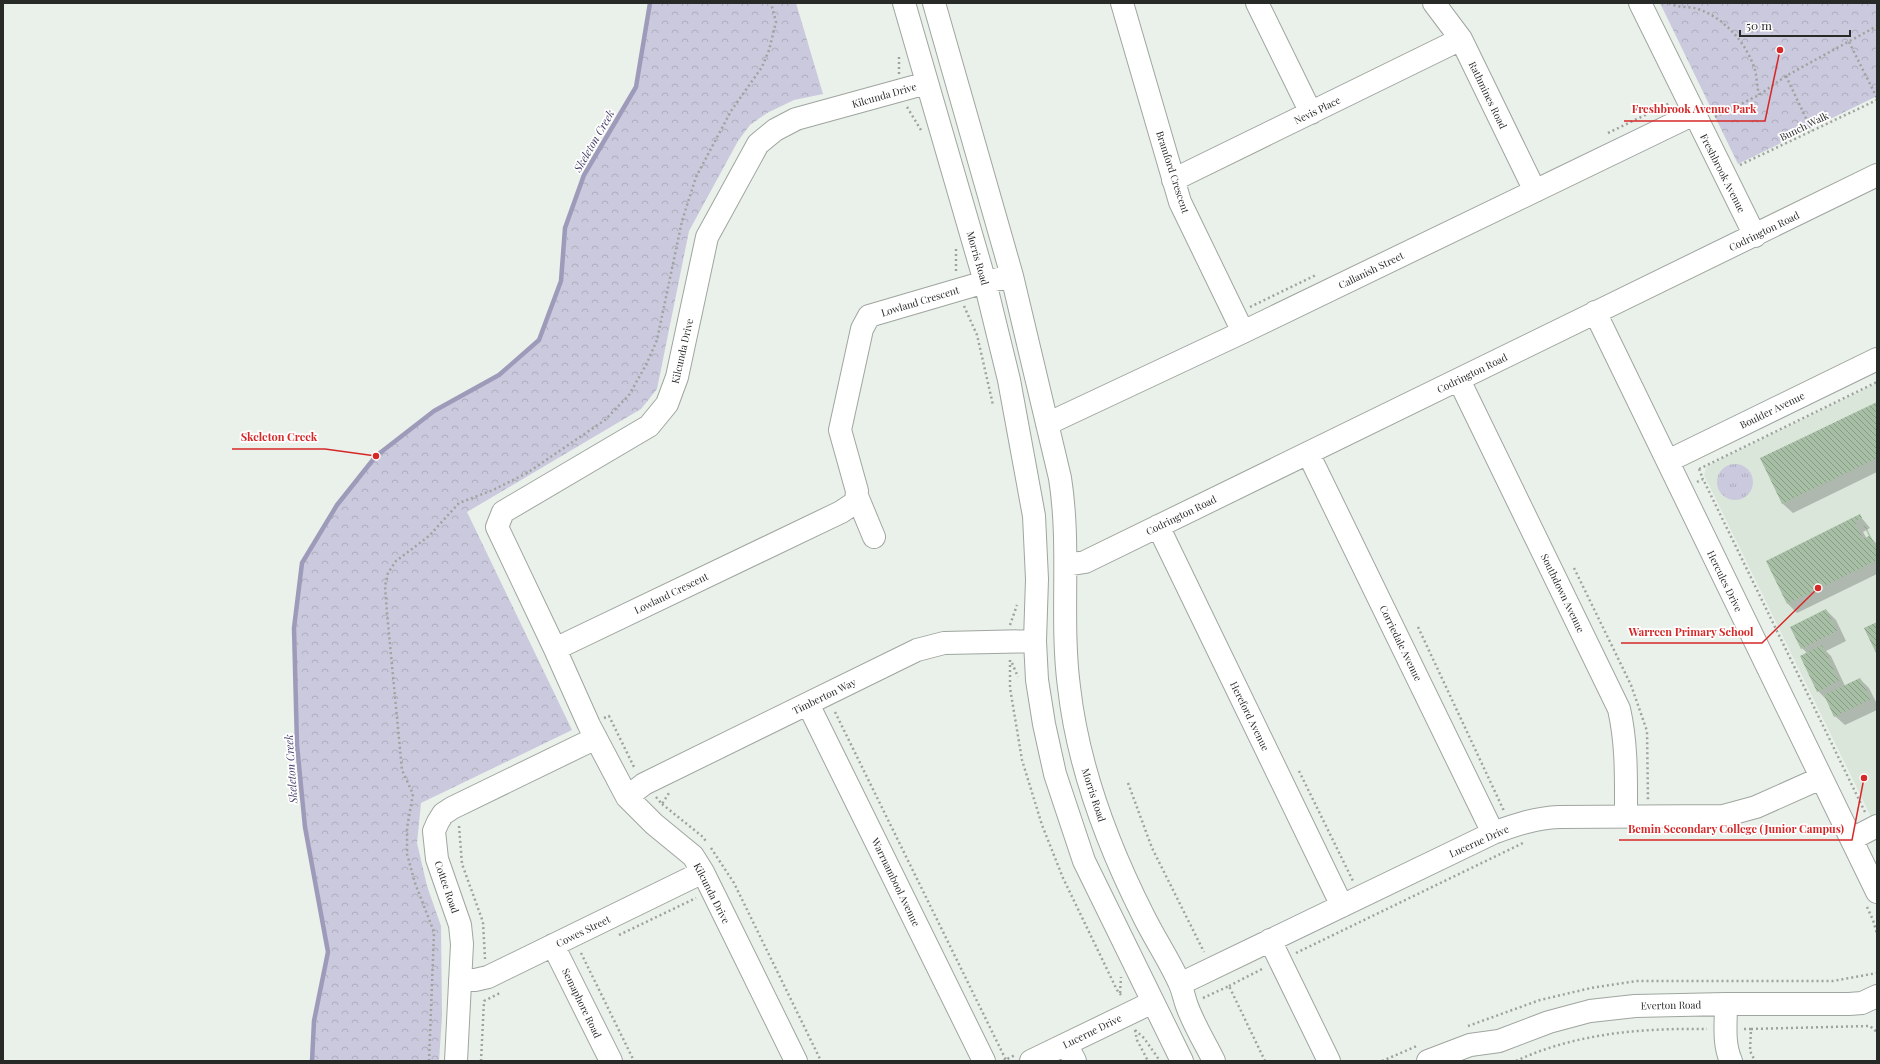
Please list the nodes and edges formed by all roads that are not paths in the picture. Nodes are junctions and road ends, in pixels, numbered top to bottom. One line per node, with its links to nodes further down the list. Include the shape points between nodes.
1 (904, 3): 8 (street, Morris Road)
2 (934, 3): 15 (street, Morris Road)
3 (1122, 3): 12 (street, Bramford Crescent)
4 (1257, 3): 9 (street)
5 (1434, 3): 7 (street, Rathmines Road)
6 (1640, 3): 10 (street, Freshbrook Avenue)
7 (1461, 39): 9 (street, Nevis Place); 13 (street, Rathmines Road)
8 (927, 83): 16 (street, Morris Road); 31 (street, Kilcunda Drive, via 796,119 775,130 758,144 707,236 677,377 667,404 649,426 503,512 497,527)
9 (1311, 113): 12 (street, Nevis Place)
10 (1697, 120): 13 (street, Callanish Street); 14 (street, Freshbrook Avenue)
11 (1877, 175): 14 (street, Codrington Road)
12 (1173, 180): 18 (street, Bramford Crescent, via 1184,210)
13 (1535, 191): 18 (street, Callanish Street)
14 (1755, 236): 17 (street, Codrington Road)
15 (1012, 276): 16 (street, Lowland Crescent); 21 (street, Morris Road)
16 (985, 282): 24 (street, Lowland Crescent, via 869,316 862,329 840,430); 26 (street, Morris Road, via 1009,380)
17 (1594, 312): 20 (street, Codrington Road); 23 (street, Hercules Drive)
18 (1243, 332): 21 (street, Callanish Street)
19 (1877, 359): 23 (street, Boulder Avenue, via 1694,460)
20 (1459, 380): 22 (street, Codrington Road); 36 (street, Southdown Avenue, via 1619,709 1626,753)
21 (1047, 424): 25 (street, Morris Road)
22 (1308, 453): 27 (street, Codrington Road); 38 (street, Corriedale Avenue)
23 (1668, 461): 34 (street, Hercules Drive)
24 (857, 496): 28 (street, Lowland Crescent); 31 (street, Lowland Crescent, via 856,502 841,512)
25 (1064, 506): 26 (street); 29 (street, Morris Road)
26 (1034, 516): 30 (street, Morris Road)
27 (1158, 526): 29 (street, Codrington Road, via 1086,562); 42 (street, Hereford Avenue)
28 (874, 537)
29 (1066, 566): 46 (street, Morris Road, via 1065,631 1069,687 1077,735 1087,772 1116,857)
30 (1035, 641): 32 (street, Timberton Way, via 944,643 917,650); 48 (street, Morris Road, via 1037,680 1044,724 1066,811 1084,861)
31 (555, 649): 33 (street)
32 (808, 704): 35 (street, Timberton Way, via 644,784); 57 (street, Warrnambool Avenue)
33 (592, 731): 35 (street, Kilcunda Drive); 45 (street, Cottee Road, via 452,808 443,814 438,822 434,831 437,859 460,925)
34 (1821, 778): 36 (street, Lucerne Drive, via 1756,807 1723,816); 39 (street, Hercules Drive)
35 (627, 797): 40 (street, Kilcunda Drive, via 654,824 693,856)
36 (1626, 816): 38 (street, Lucerne Drive, via 1539,818)
37 (1875, 827): 39 (street)
38 (1493, 833): 42 (street, Lucerne Drive)
39 (1852, 839): 41 (street, Hercules Drive)
40 (703, 872): 44 (street, Cowes Street); 56 (street, Kilcunda Drive)
41 (1877, 892)
42 (1342, 906): 43 (street, Lucerne Drive)
43 (1270, 940): 46 (street, Lucerne Drive); 61 (street)
44 (553, 945): 45 (street, Cowes Street, via 484,967 475,980); 55 (street, Semaphore Road)
45 (460, 980): 54 (street, Cottee Road)
46 (1180, 984): 60 (street, Morris Road, via 1187,1006)
47 (1877, 996): 50 (street, Everton Road, via 1862,1003)
48 (1153, 1002): 53 (street, Lucerne Drive); 59 (street, Morris Road)
49 (1726, 1004): 50 (street, Everton Road); 52 (street, Everton Road, via 1635,1006 1590,1012 1549,1022); 64 (street, via 1718,1029)
50 (1849, 1004): 51 (street, Everton Road)
51 (1877, 1014)
52 (1499, 1041): 62 (street, Everton Road, via 1470,1045); 63 (street, Everton Road)
53 (1071, 1052): 58 (street, Lucerne Drive)
54 (456, 1061)
55 (610, 1061)
56 (796, 1061)
57 (984, 1061)
58 (1031, 1061)
59 (1182, 1061)
60 (1214, 1061)
61 (1329, 1061)
62 (1428, 1061)
63 (1469, 1061)
64 (1731, 1061)

